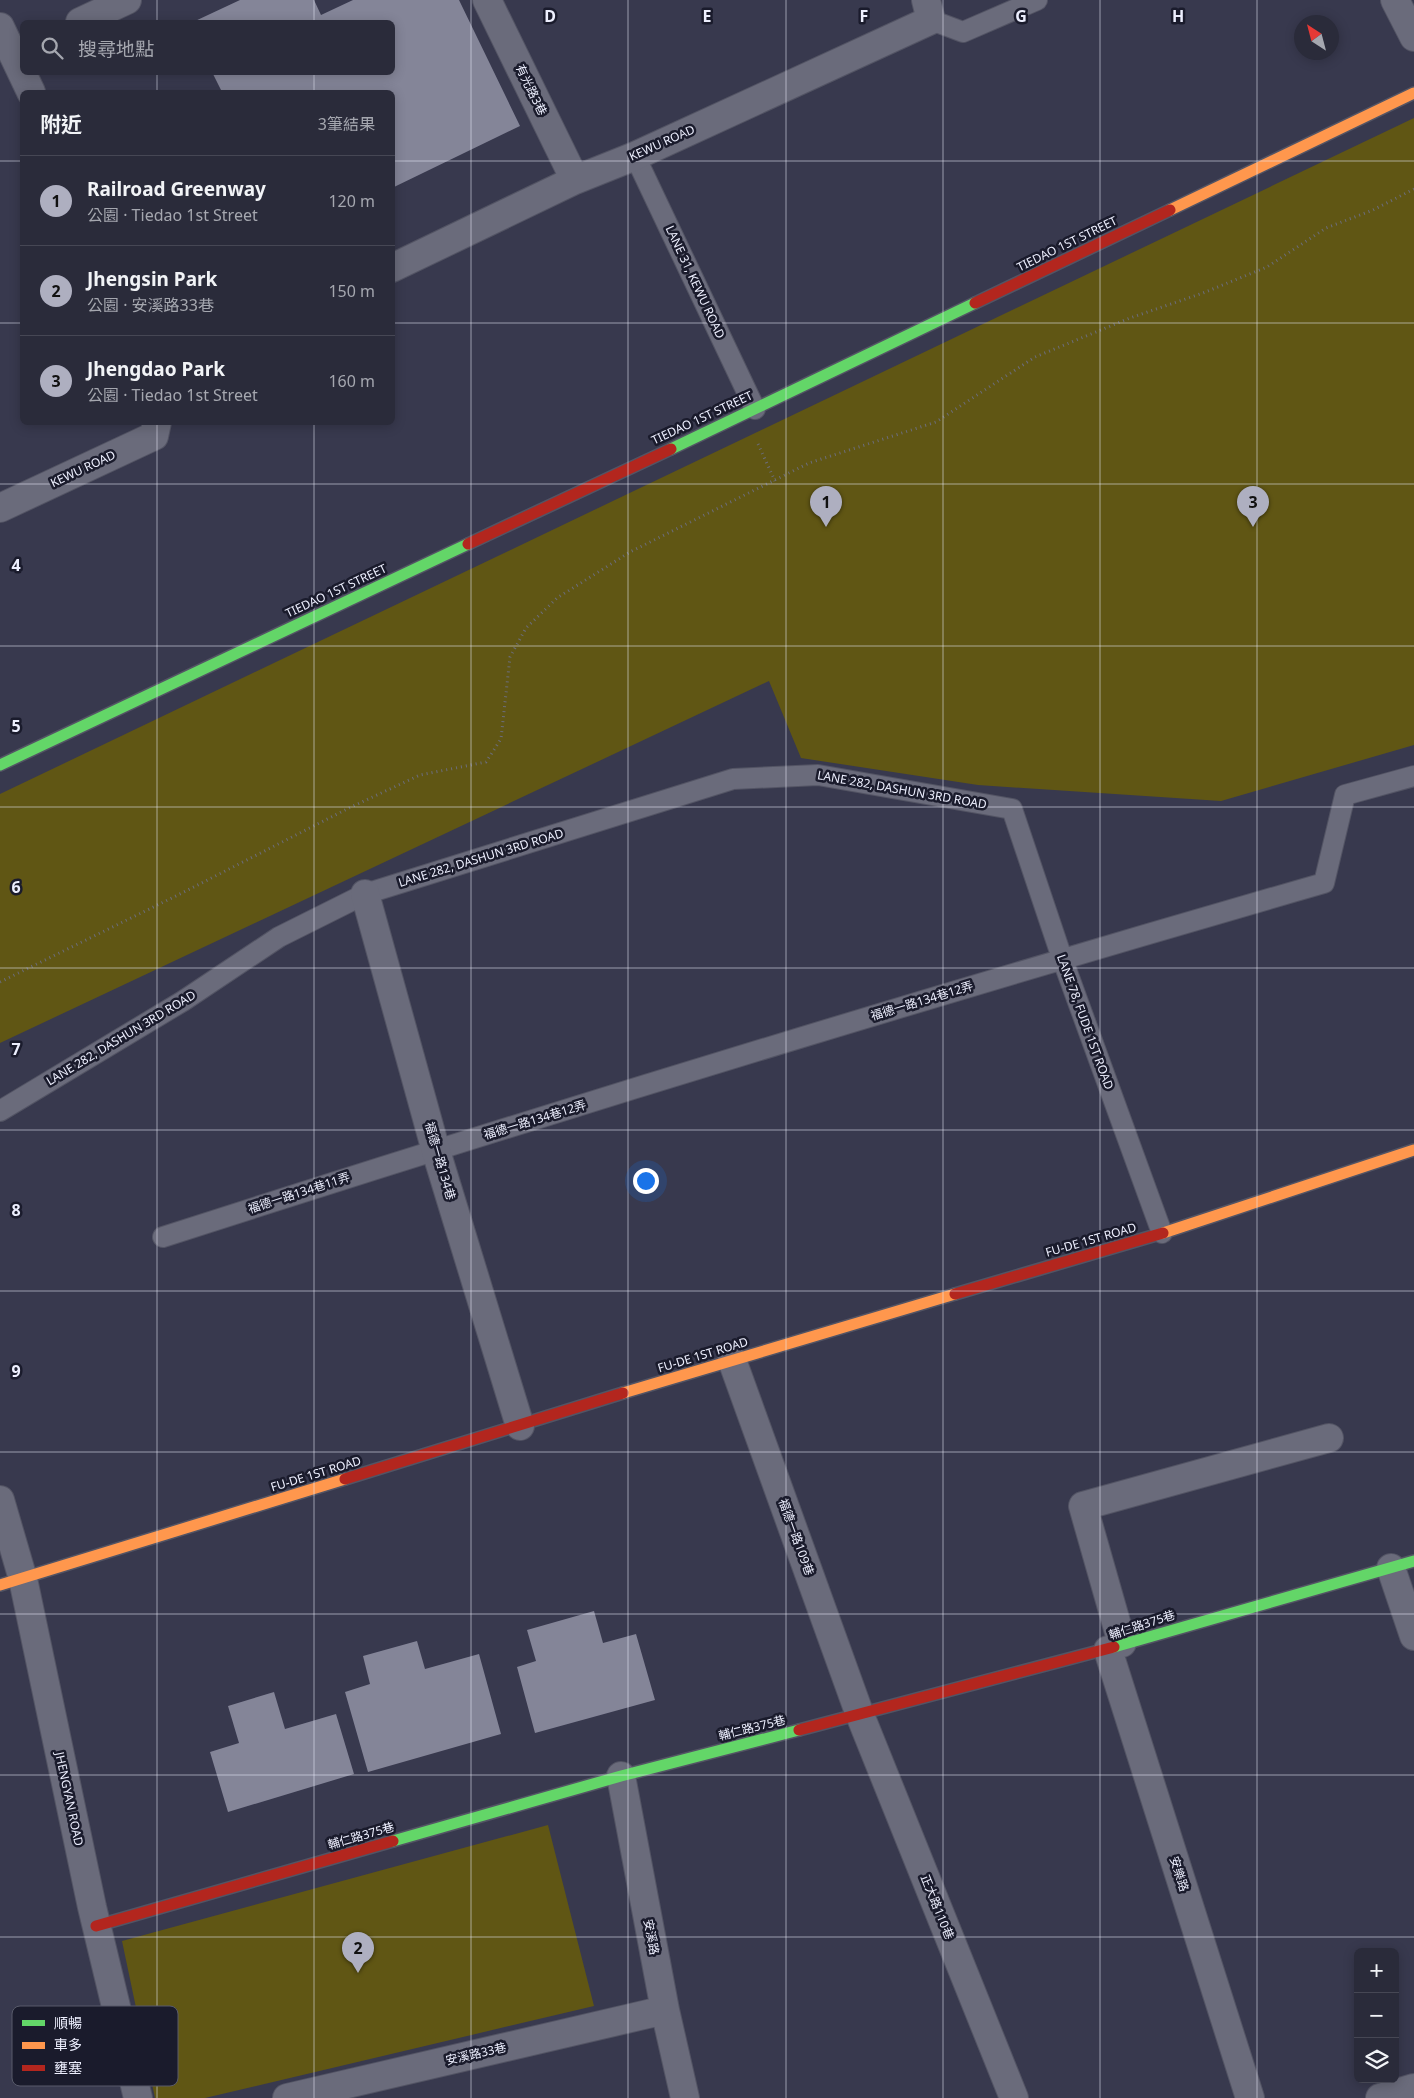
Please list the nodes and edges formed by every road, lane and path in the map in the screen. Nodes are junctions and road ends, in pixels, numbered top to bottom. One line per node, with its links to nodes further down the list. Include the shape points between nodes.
1 (127, 0): 6 (street)
2 (487, 0): 15 (street, 有光路3巷)
3 (1037, 0): 5 (lane, via 963,32)
4 (1395, 0): 8 (street)
5 (928, 10): 14 (street, KEWU ROAD)
6 (84, 20)
7 (0, 27): 9 (street)
8 (1414, 37)
9 (12, 56): 10 (street)
10 (20, 71)
11 (22, 75): 12 (street)
12 (30, 90)
13 (1414, 93): 18 (street, TIEDAO 1ST STREET)
14 (635, 156): 15 (street, KEWU ROAD); 18 (lane, LANE 31, KEWU ROAD)
15 (575, 180): 17 (street, KEWU ROAD)
16 (1414, 189): 21 (path, via 1373,210 1326,228 1266,267 1035,357 936,422 809,463)
17 (395, 267)
18 (755, 409): 23 (street, TIEDAO 1ST STREET)
19 (156, 425): 22 (street, KEWU ROAD, via 154,436)
20 (756, 439): 21 (path)
21 (775, 481): 28 (path, via 630,552 557,598 526,628 510,657 501,738 486,762 420,775)
22 (0, 508)
23 (0, 765)
24 (1414, 776): 27 (lane, 福德一路134巷12弄, via 1345,795 1324,883)
25 (1012, 809): 26 (lane, LANE 282, DASHUN 3RD ROAD, via 818,775 733,779); 27 (lane, LANE 78, FUDE 1ST ROAD)
26 (365, 894): 29 (lane, LANE 282, DASHUN 3RD ROAD, via 279,937 183,1001); 30 (street, 福德一路134巷)
27 (1062, 958): 30 (lane, 福德一路134巷12弄); 32 (lane, LANE 78, FUDE 1ST ROAD)
28 (0, 982)
29 (0, 1111)
30 (436, 1150): 33 (lane, 福德一路134巷11弄); 35 (street, 福德一路134巷)
31 (1414, 1150): 32 (street, FU-DE 1ST ROAD)
32 (1162, 1233): 34 (street, FU-DE 1ST ROAD)
33 (163, 1237)
34 (732, 1360): 35 (street, FU-DE 1ST ROAD); 42 (street, 福德一路109巷)
35 (520, 1426): 39 (street, FU-DE 1ST ROAD)
36 (1329, 1438): 41 (street, 安樂路, via 1083,1506)
37 (0, 1500): 39 (street, JHENGYAN ROAD)
38 (1403, 1564): 40 (street); 41 (street, 輔仁路375巷)
39 (12, 1582): 44 (street, JHENGYAN ROAD)
40 (1414, 1636)
41 (1115, 1646): 42 (street, 輔仁路375巷); 51 (street, 安樂路)
42 (860, 1715): 43 (street, 輔仁路375巷); 50 (street, 正大路110巷)
43 (621, 1776): 44 (street, 輔仁路375巷); 46 (street, 安溪路)
44 (96, 1926): 45 (street, JHENGYAN ROAD)
45 (116, 2006)
46 (665, 2010): 48 (street, 安溪路33巷); 49 (street, 安溪路)
47 (1414, 2088): 52 (street)
48 (287, 2098)
49 (685, 2098)
50 (1014, 2098)
51 (1250, 2098)
52 (1380, 2098)

